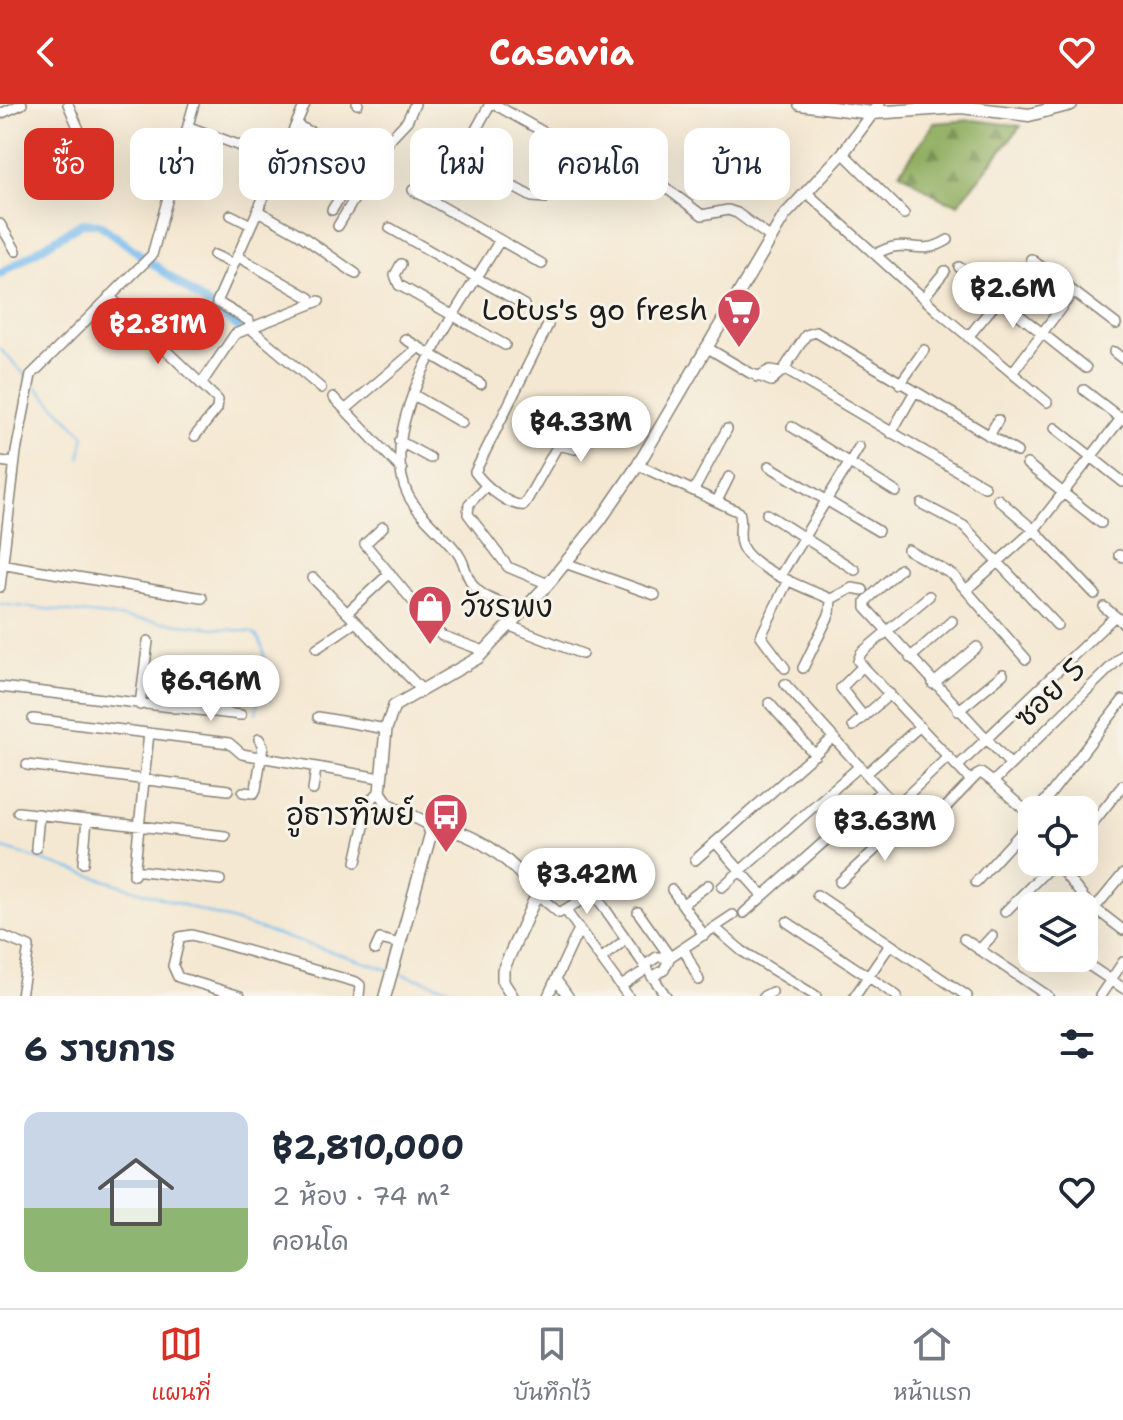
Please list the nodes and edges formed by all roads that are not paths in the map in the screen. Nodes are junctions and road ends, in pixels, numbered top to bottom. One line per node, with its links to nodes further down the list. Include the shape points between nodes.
1 (22, 104): 11 (street)
2 (68, 104): 14 (street)
3 (194, 104): 13 (street)
4 (305, 104): 12 (street)
5 (415, 104): 18 (street)
6 (492, 104): 17 (street); 21 (street, via 570,147 549,193 540,199)
7 (800, 104): 10 (main road)
8 (1071, 104): 9 (main road, via 1029,115)
9 (982, 106): 10 (main road)
10 (875, 108): 20 (street)
11 (0, 114)
12 (296, 125): 15 (street); 16 (street)
13 (189, 127): 19 (street); 51 (street, via 149,259)
14 (78, 128)
15 (295, 128)
16 (302, 128)
17 (478, 128)
18 (394, 136)
19 (239, 148)
20 (843, 153): 23 (street); 30 (street)
21 (513, 186)
22 (668, 190): 36 (street, via 702,215 737,213)
23 (806, 192): 36 (street); 40 (street)
24 (263, 200): 29 (street)
25 (338, 200): 28 (street)
26 (352, 200): 33 (street)
27 (430, 200): 37 (street)
28 (332, 210)
29 (258, 211): 32 (street); 48 (street)
30 (904, 214)
31 (231, 215): 32 (street)
32 (251, 225): 43 (street)
33 (338, 226)
34 (390, 228): 49 (street)
35 (2, 231): 39 (street)
36 (771, 238): 63 (street)
37 (500, 240): 45 (street); 49 (street)
38 (948, 240): 40 (street, via 928,250 898,243)
39 (16, 251)
40 (876, 254): 52 (street)
41 (214, 255): 43 (street)
42 (1031, 259): 50 (street)
43 (236, 260): 56 (street, via 217,302); 56 (street, via 314,300)
44 (401, 264): 55 (street, via 395,275 399,285)
45 (542, 264)
46 (959, 267): 59 (street)
47 (945, 271): 52 (street)
48 (356, 274)
49 (477, 279): 53 (street); 55 (street)
50 (1073, 292): 57 (street); 59 (street)
51 (109, 296): 72 (street); 101 (street, via 31,375)
52 (924, 297): 60 (street)
53 (524, 305)
54 (992, 308): 60 (street)
55 (455, 317): 62 (street); 67 (street)
56 (249, 324): 72 (street, via 235,334); 75 (street)
57 (1116, 324)
58 (548, 325): 108 (street, via 476,467)
59 (1043, 332): 69 (street); 71 (street)
60 (968, 337): 71 (street)
61 (405, 339): 64 (street)
62 (505, 345)
63 (706, 347): 70 (street, via 757,377 771,381); 103 (street)
64 (418, 348): 67 (street); 81 (street)
65 (924, 350): 74 (street)
66 (1114, 352): 68 (street)
67 (433, 356): 73 (street); 78 (street)
68 (1123, 359)
69 (1086, 368)
70 (783, 371): 74 (street, via 806,335 816,332); 88 (street)
71 (1012, 373): 80 (street)
72 (201, 384): 89 (street, via 219,405)
73 (481, 384)
74 (900, 384): 77 (street)
75 (321, 388)
76 (1084, 390): 82 (street)
77 (914, 393): 88 (street); 90 (street)
78 (414, 395): 84 (street); 93 (street)
79 (333, 397): 81 (street)
80 (1047, 402)
81 (345, 410): 105 (street)
82 (1122, 418): 97 (street)
83 (998, 420): 90 (street)
84 (462, 423)
85 (792, 427): 100 (street)
86 (1055, 428): 97 (street)
87 (727, 429): 110 (street)
88 (891, 433): 109 (street)
89 (195, 436)
90 (989, 436): 96 (street)
91 (586, 437): 94 (street, via 575,449)
92 (548, 439): 94 (street)
93 (399, 441): 98 (street); 105 (street)
94 (558, 445): 108 (street, via 524,505 515,505)
95 (859, 447): 100 (street)
96 (1017, 452)
97 (1093, 456): 107 (street); 111 (street)
98 (430, 458)
99 (0, 461): 101 (street)
100 (848, 462): 112 (street); 113 (street)
101 (14, 463): 126 (street)
102 (1027, 464): 111 (street)
103 (638, 465): 110 (street); 125 (street)
104 (769, 466): 113 (street)
105 (402, 470): 143 (street, via 408,495 461,556 473,586)
106 (729, 477): 115 (street)
107 (1123, 482)
108 (486, 486): 132 (street, via 469,504 468,514 508,567)
109 (985, 487)
110 (694, 490): 115 (street)
111 (1065, 491): 118 (street); 120 (street)
112 (896, 492)
113 (825, 498): 121 (street); 122 (street)
114 (998, 499): 120 (street)
115 (717, 501): 131 (street, via 739,512 744,549)
116 (922, 504): 124 (street, via 964,526)
117 (767, 514): 122 (street)
118 (1101, 523)
119 (383, 527): 129 (street, via 365,544)
120 (1034, 530): 124 (street); 136 (street)
121 (878, 531)
122 (804, 535): 128 (street); 131 (street)
123 (908, 550): 135 (street, via 941,566)
124 (1000, 562): 135 (street); 147 (street)
125 (565, 563): 132 (street); 137 (street)
126 (3, 564): 133 (street); 139 (street)
127 (900, 569): 149 (street, via 865,604)
128 (855, 570)
129 (390, 573): 142 (street); 153 (street, via 441,635)
130 (313, 578): 146 (street)
131 (784, 578): 140 (street); 161 (street, via 761,636)
132 (548, 584): 143 (street)
133 (0, 587)
134 (863, 590): 140 (street, via 852,588)
135 (966, 590): 157 (street)
136 (1095, 594)
137 (655, 595)
138 (929, 596): 149 (street)
139 (202, 598)
140 (831, 599): 162 (street, via 830,613)
141 (1104, 607): 144 (street)
142 (351, 609)
143 (524, 610): 148 (street)
144 (1119, 620): 185 (street)
145 (952, 621): 156 (street)
146 (354, 623): 152 (street); 167 (street)
147 (1057, 625)
148 (510, 626): 153 (street); 154 (street)
149 (886, 632): 156 (street); 159 (street, via 861,653 858,661)
150 (148, 641): 171 (street)
151 (977, 647): 165 (street)
152 (317, 648)
153 (484, 651): 167 (street, via 458,672)
154 (582, 654)
155 (1123, 655): 189 (street, ซอย 5)
156 (910, 658): 165 (street)
157 (1026, 659)
158 (179, 662): 172 (street)
159 (863, 666): 168 (street); 177 (street, via 841,688)
160 (202, 668): 173 (street)
161 (785, 668)
162 (803, 668)
163 (1003, 674): 174 (street)
164 (785, 684): 183 (street)
165 (933, 684): 174 (street)
166 (0, 687): 171 (street)
167 (421, 689): 181 (street, via 394,706)
168 (890, 694): 177 (street); 180 (street)
169 (1123, 700): 204 (street)
170 (769, 703): 186 (street)
171 (140, 705): 172 (street)
172 (174, 708): 173 (street)
173 (197, 710): 175 (street)
174 (958, 711): 185 (street)
175 (241, 715)
176 (318, 717): 181 (street)
177 (864, 717): 179 (street)
178 (33, 719): 182 (street)
179 (853, 726)
180 (919, 727): 187 (street); 193 (street)
181 (386, 729): 194 (street)
182 (149, 733): 188 (street, via 229,743 242,754); 195 (street)
183 (833, 738): 186 (street); 193 (street)
184 (259, 739): 188 (street)
185 (986, 740): 189 (street); 191 (street)
186 (815, 755): 216 (street)
187 (948, 757): 191 (street); 206 (street)
188 (261, 759): 192 (street); 202 (street, via 254,793)
189 (1009, 763): 197 (street, ซอย 5)
190 (27, 765): 195 (street)
191 (957, 767): 196 (street)
192 (316, 768): 194 (street); 200 (street)
193 (863, 770): 201 (street); 221 (street)
194 (380, 778): 203 (street)
195 (143, 779): 199 (street); 212 (street)
196 (971, 781): 197 (street, via 981,773); 211 (street, via 923,831)
197 (993, 782): 205 (street)
198 (1123, 785): 209 (street)
199 (228, 790)
200 (313, 790)
201 (881, 791): 206 (street); 234 (street)
202 (243, 792)
203 (380, 792): 213 (street, via 388,804); 219 (street, via 370,800)
204 (1049, 796)
205 (1018, 804)
206 (895, 807): 211 (street)
207 (18, 812): 208 (street)
208 (39, 814): 210 (street); 217 (street)
209 (1098, 816)
210 (87, 820): 212 (street); 220 (street)
211 (907, 820): 226 (street)
212 (138, 825): 214 (street); 225 (street, via 134,872)
213 (430, 827): 232 (street, via 495,850); 251 (street)
214 (225, 836)
215 (1018, 837): 227 (street)
216 (715, 842): 218 (street); 221 (street)
217 (36, 848)
218 (695, 860)
219 (356, 862)
220 (83, 863)
221 (740, 871): 229 (street); 234 (street)
222 (1123, 874): 236 (street)
223 (1044, 876): 240 (street)
224 (1069, 876): 231 (street)
225 (220, 880)
226 (840, 882)
227 (976, 882)
228 (708, 885): 235 (street)
229 (722, 887)
230 (672, 890): 235 (street)
231 (1082, 892)
232 (537, 894): 238 (street, via 553,911); 273 (street, via 503,970)
233 (817, 895): 253 (street)
234 (763, 896): 241 (street)
235 (683, 904): 248 (street)
236 (1098, 904)
237 (1098, 910): 246 (street)
238 (566, 911): 245 (street); 260 (street, via 596,896)
239 (638, 912): 257 (street)
240 (1005, 912)
241 (744, 913)
242 (733, 915): 244 (street)
243 (787, 922): 263 (street)
244 (715, 928): 248 (street); 278 (street)
245 (579, 929): 258 (street); 266 (street)
246 (1123, 930)
247 (0, 935): 269 (street, via 29,947)
248 (704, 935): 254 (street)
249 (992, 936): 256 (street)
250 (964, 939): 256 (street)
251 (400, 944): 255 (street, via 380,939); 272 (street)
252 (620, 944): 258 (street)
253 (890, 945): 263 (street); 281 (street)
254 (684, 949): 257 (street); 264 (street)
255 (375, 950)
256 (979, 950): 282 (street)
257 (670, 957): 260 (street, via 657,957); 262 (street, via 664,970)
258 (602, 958): 267 (street)
259 (1123, 962): 265 (street)
260 (643, 969): 262 (street); 267 (street)
261 (1098, 971): 265 (street)
262 (652, 977): 277 (street)
263 (868, 977): 279 (street); 280 (street)
264 (699, 980)
265 (1111, 980): 268 (street); 283 (street)
266 (557, 981): 274 (street); 275 (street)
267 (621, 986): 276 (street)
268 (1123, 988)
269 (21, 996)
270 (240, 996): 271 (street, via 178,977 173,966 180,937 192,935 356,982)
271 (359, 996)
272 (385, 996)
273 (512, 996)
274 (548, 996)
275 (568, 996)
276 (628, 996)
277 (666, 996)
278 (816, 996)
279 (855, 996)
280 (897, 996)
281 (967, 996)
282 (1048, 996)
283 (1100, 996)

